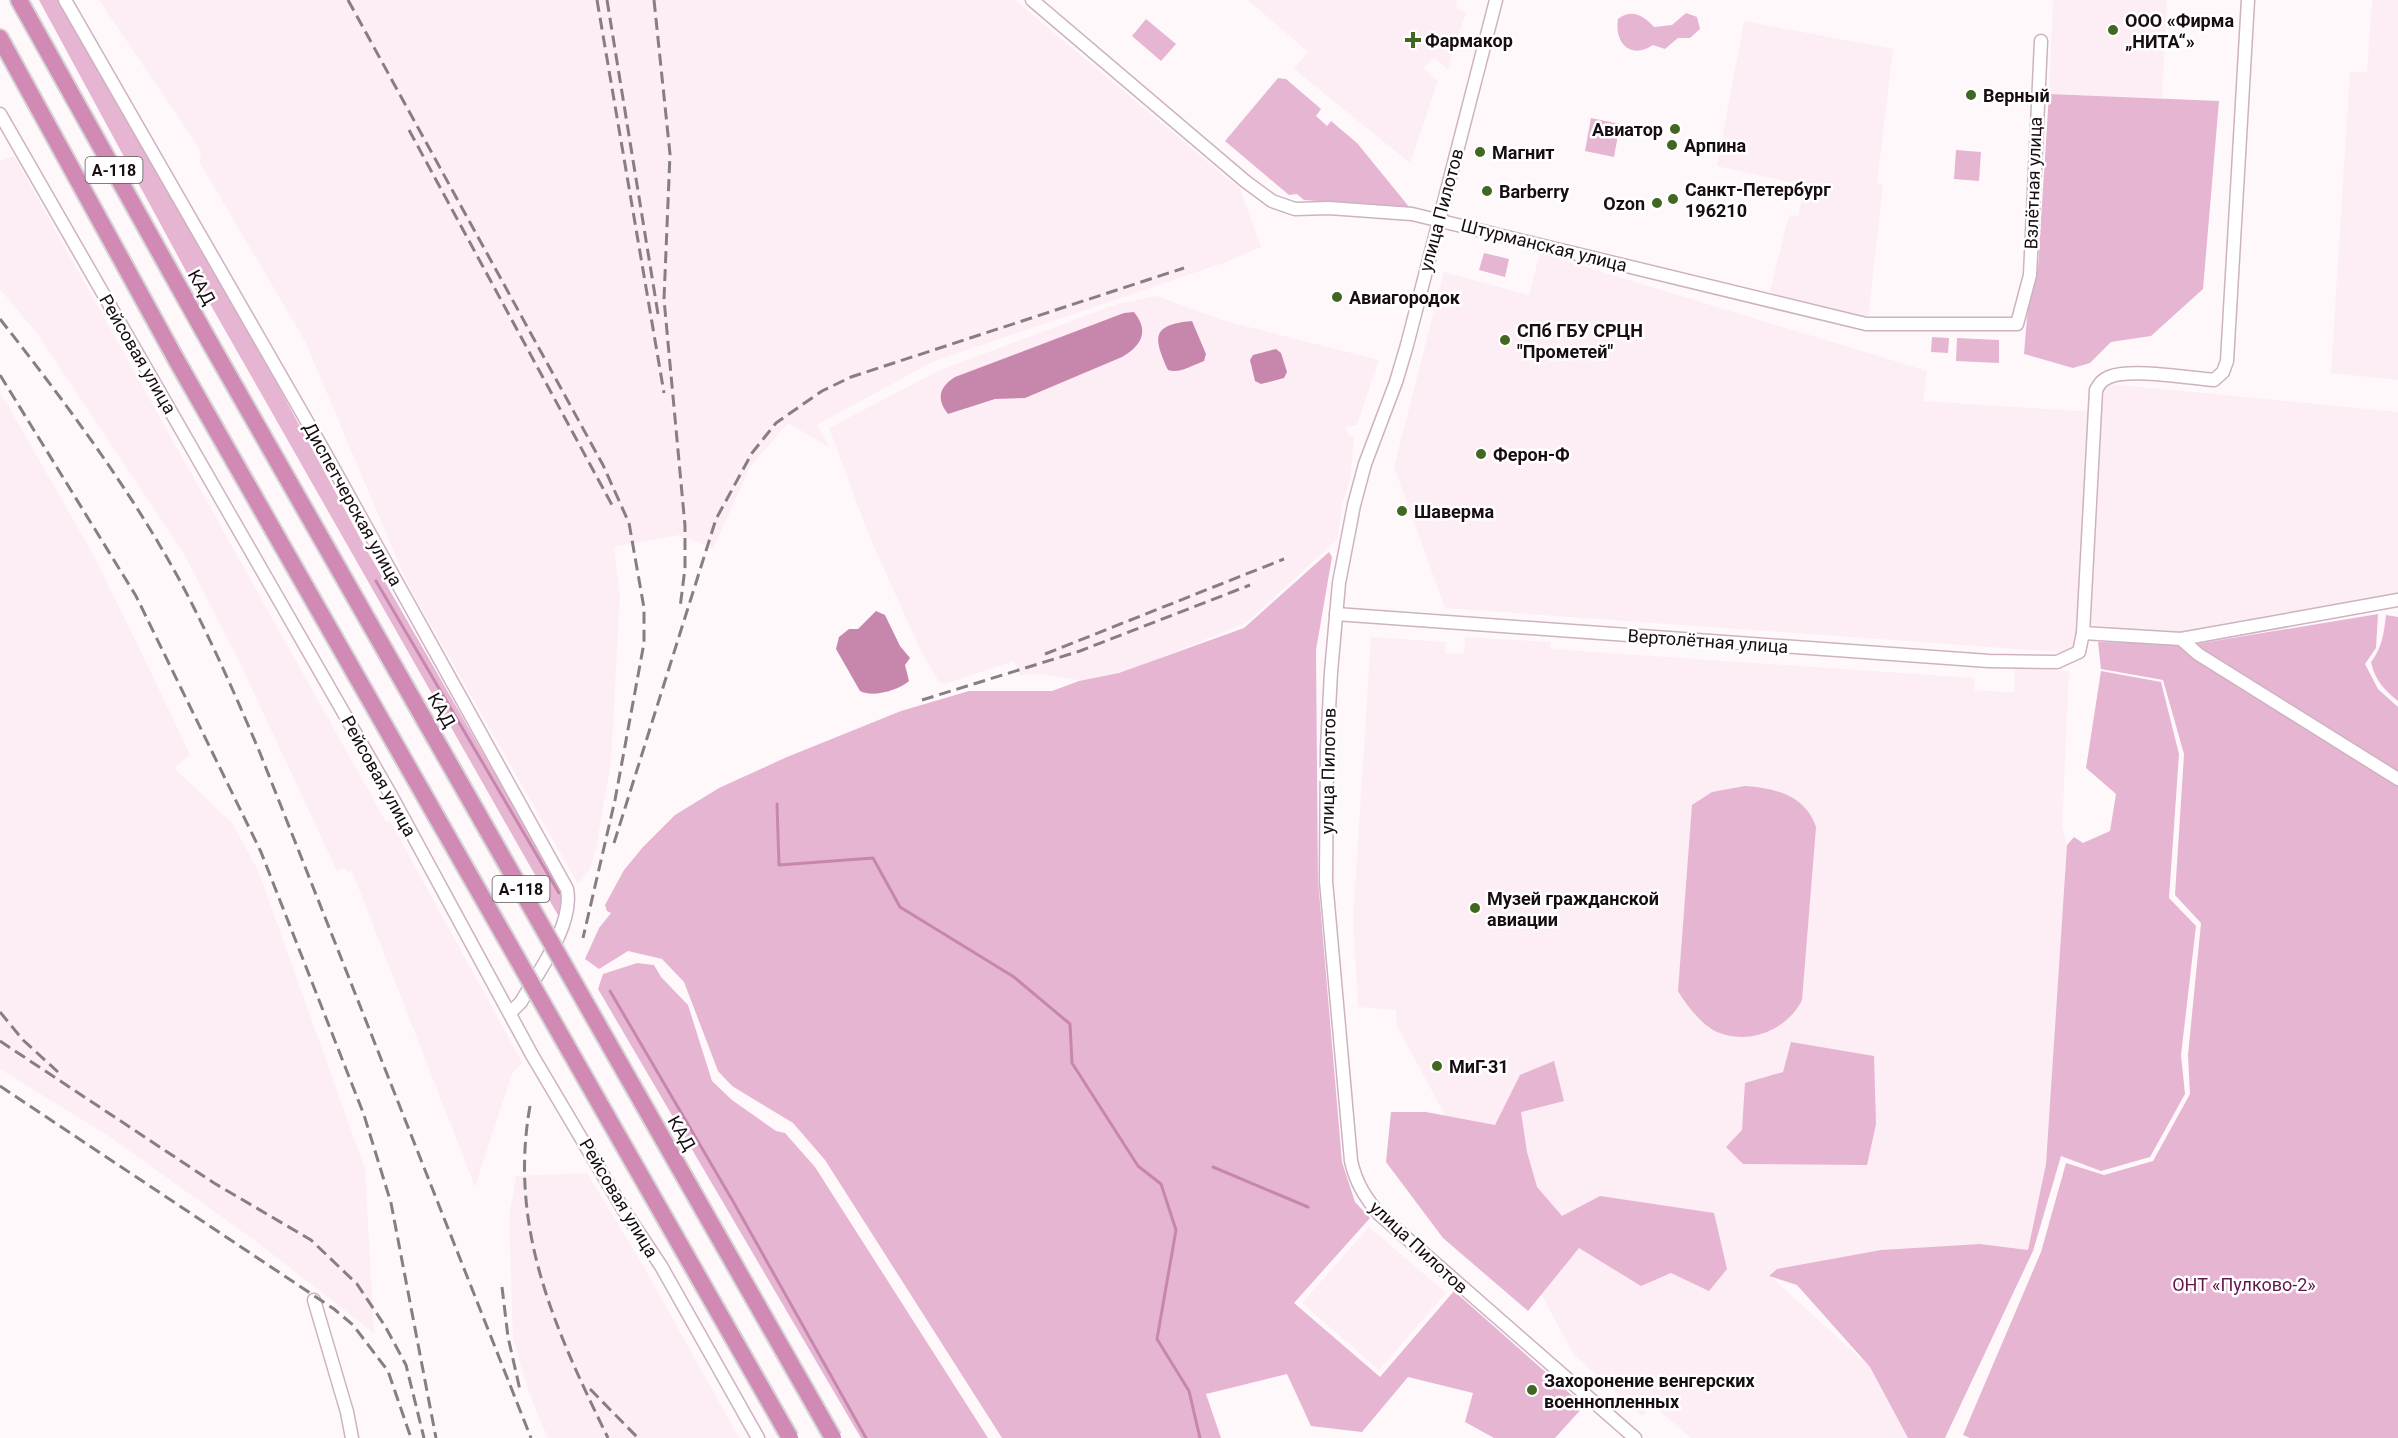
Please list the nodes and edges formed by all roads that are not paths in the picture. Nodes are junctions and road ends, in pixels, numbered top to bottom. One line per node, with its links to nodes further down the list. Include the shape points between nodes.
1 (19, 0): 21 (highway, КАД / А-118, bridge)
2 (65, 0): 16 (street, Диспетчерская улица, via 324,451 567,889 566,919 521,1002)
3 (1032, 0): 9 (street, Штурманская улица, via 1272,201 1295,209 1388,210)
4 (1496, 0): 9 (street, улица Пилотов)
5 (2248, 0): 13 (street, via 2227,361 2214,380 2127,373 2110,376 2096,390)
6 (0, 38): 20 (highway, А-118, bridge, via 177,361)
7 (2041, 41): 10 (street, Взлётная улица, via 2030,275)
8 (0, 114): 16 (street, Рейсовая улица)
9 (1438, 219): 10 (street, Штурманская улица, via 1866,324); 12 (street, улица Пилотов, via 1396,382 1354,505)
10 (2018, 324)
11 (2398, 600): 14 (street)
12 (1335, 614): 13 (street, Вертолётная улица, via 1989,661 2057,662 2079,652); 22 (street, улица Пилотов, via 1327,748 1326,881 1339,1047 1355,1178 1379,1214)
13 (2083, 633): 14 (street)
14 (2181, 639): 15 (street, via 2198,654)
15 (2398, 779)
16 (511, 1012): 19 (street, Рейсовая улица, via 532,1055 660,1266)
17 (314, 1300): 18 (street)
18 (352, 1438)
19 (758, 1438)
20 (790, 1438)
21 (833, 1438)
22 (1635, 1438)

